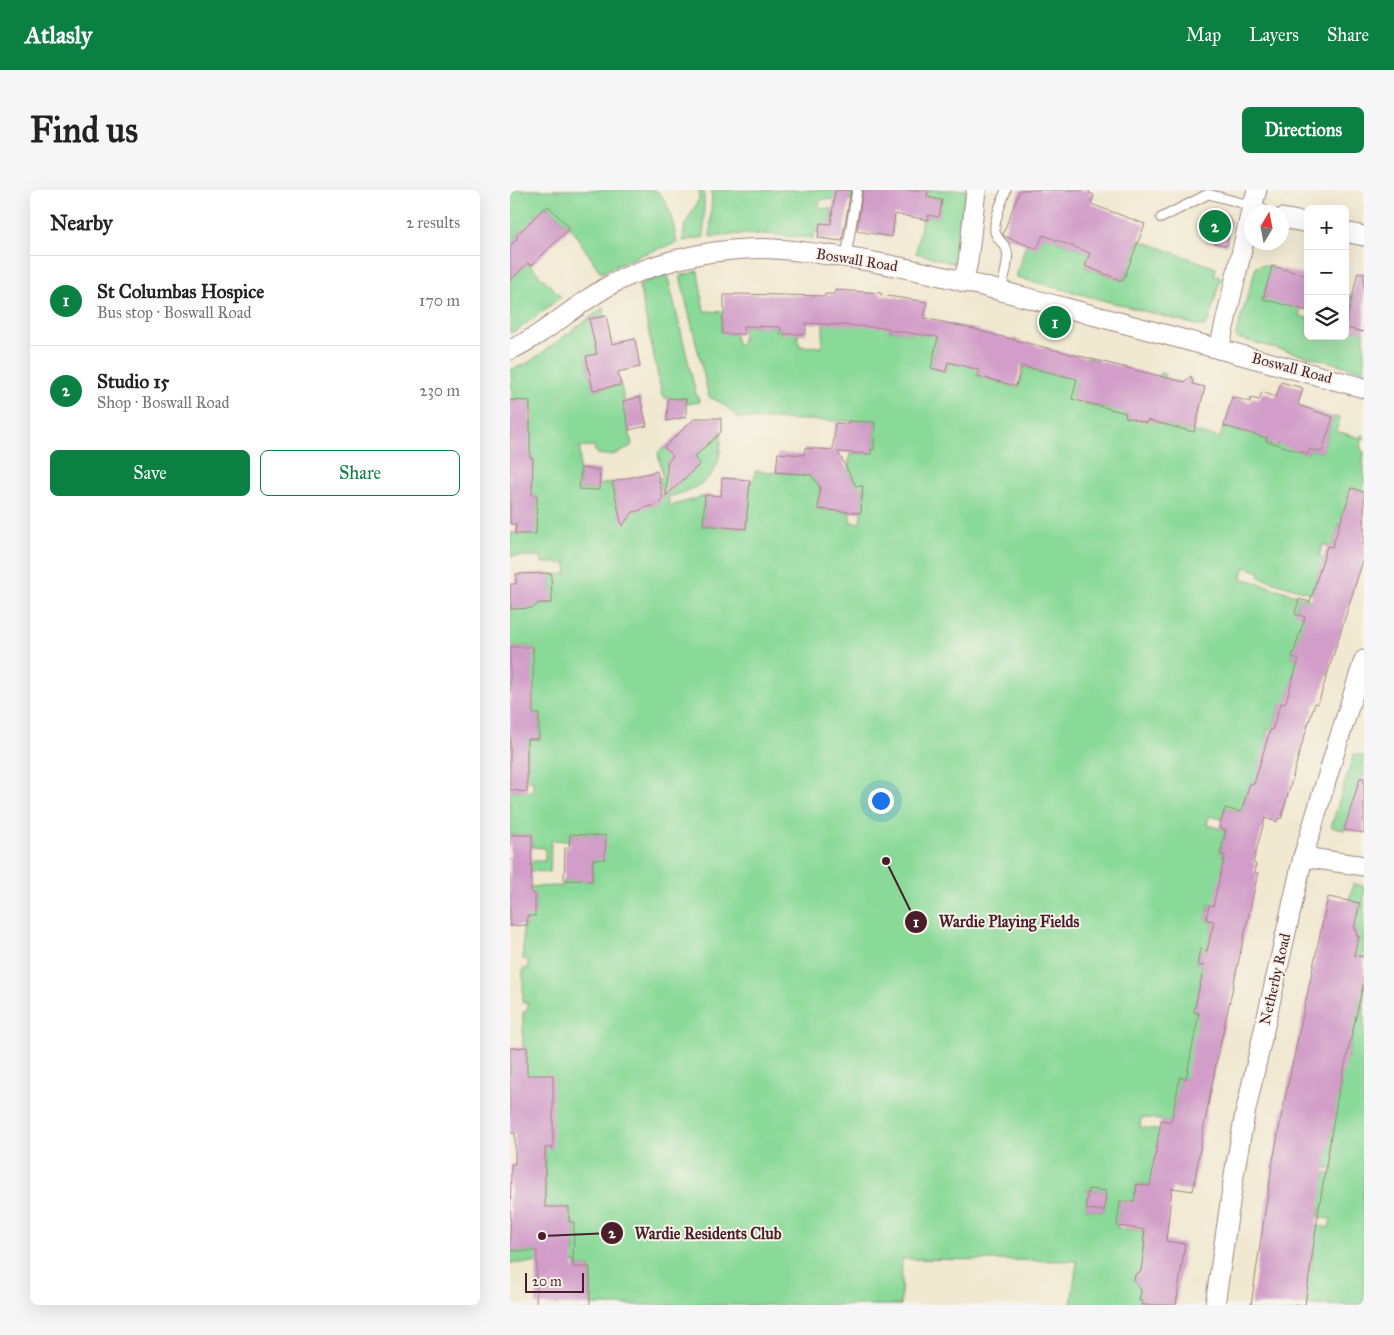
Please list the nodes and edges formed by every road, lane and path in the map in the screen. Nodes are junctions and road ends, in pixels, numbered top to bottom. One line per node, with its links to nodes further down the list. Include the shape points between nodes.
1 (857, 190): 12 (lane)
2 (976, 190): 13 (street)
3 (1006, 190): 14 (lane, via 995,231 1008,255)
4 (1213, 192): 5 (lane); 6 (lane)
5 (1255, 205)
6 (1161, 218)
7 (1289, 220): 8 (street)
8 (1304, 223)
9 (1349, 233): 10 (street)
10 (1364, 236)
11 (1244, 250): 15 (street)
12 (846, 257): 13 (street, Boswall Road); 16 (street, Boswall Road, via 749,248 698,254 611,284)
13 (963, 282): 14 (street, Boswall Road)
14 (1000, 291): 15 (street, Boswall Road)
15 (1220, 349): 17 (street, Boswall Road)
16 (510, 350)
17 (1364, 388)
18 (1364, 660): 19 (street, Netherby Road)
19 (1303, 857): 20 (street); 21 (street, Netherby Road, via 1235,1169)
20 (1364, 866)
21 (1215, 1305)

